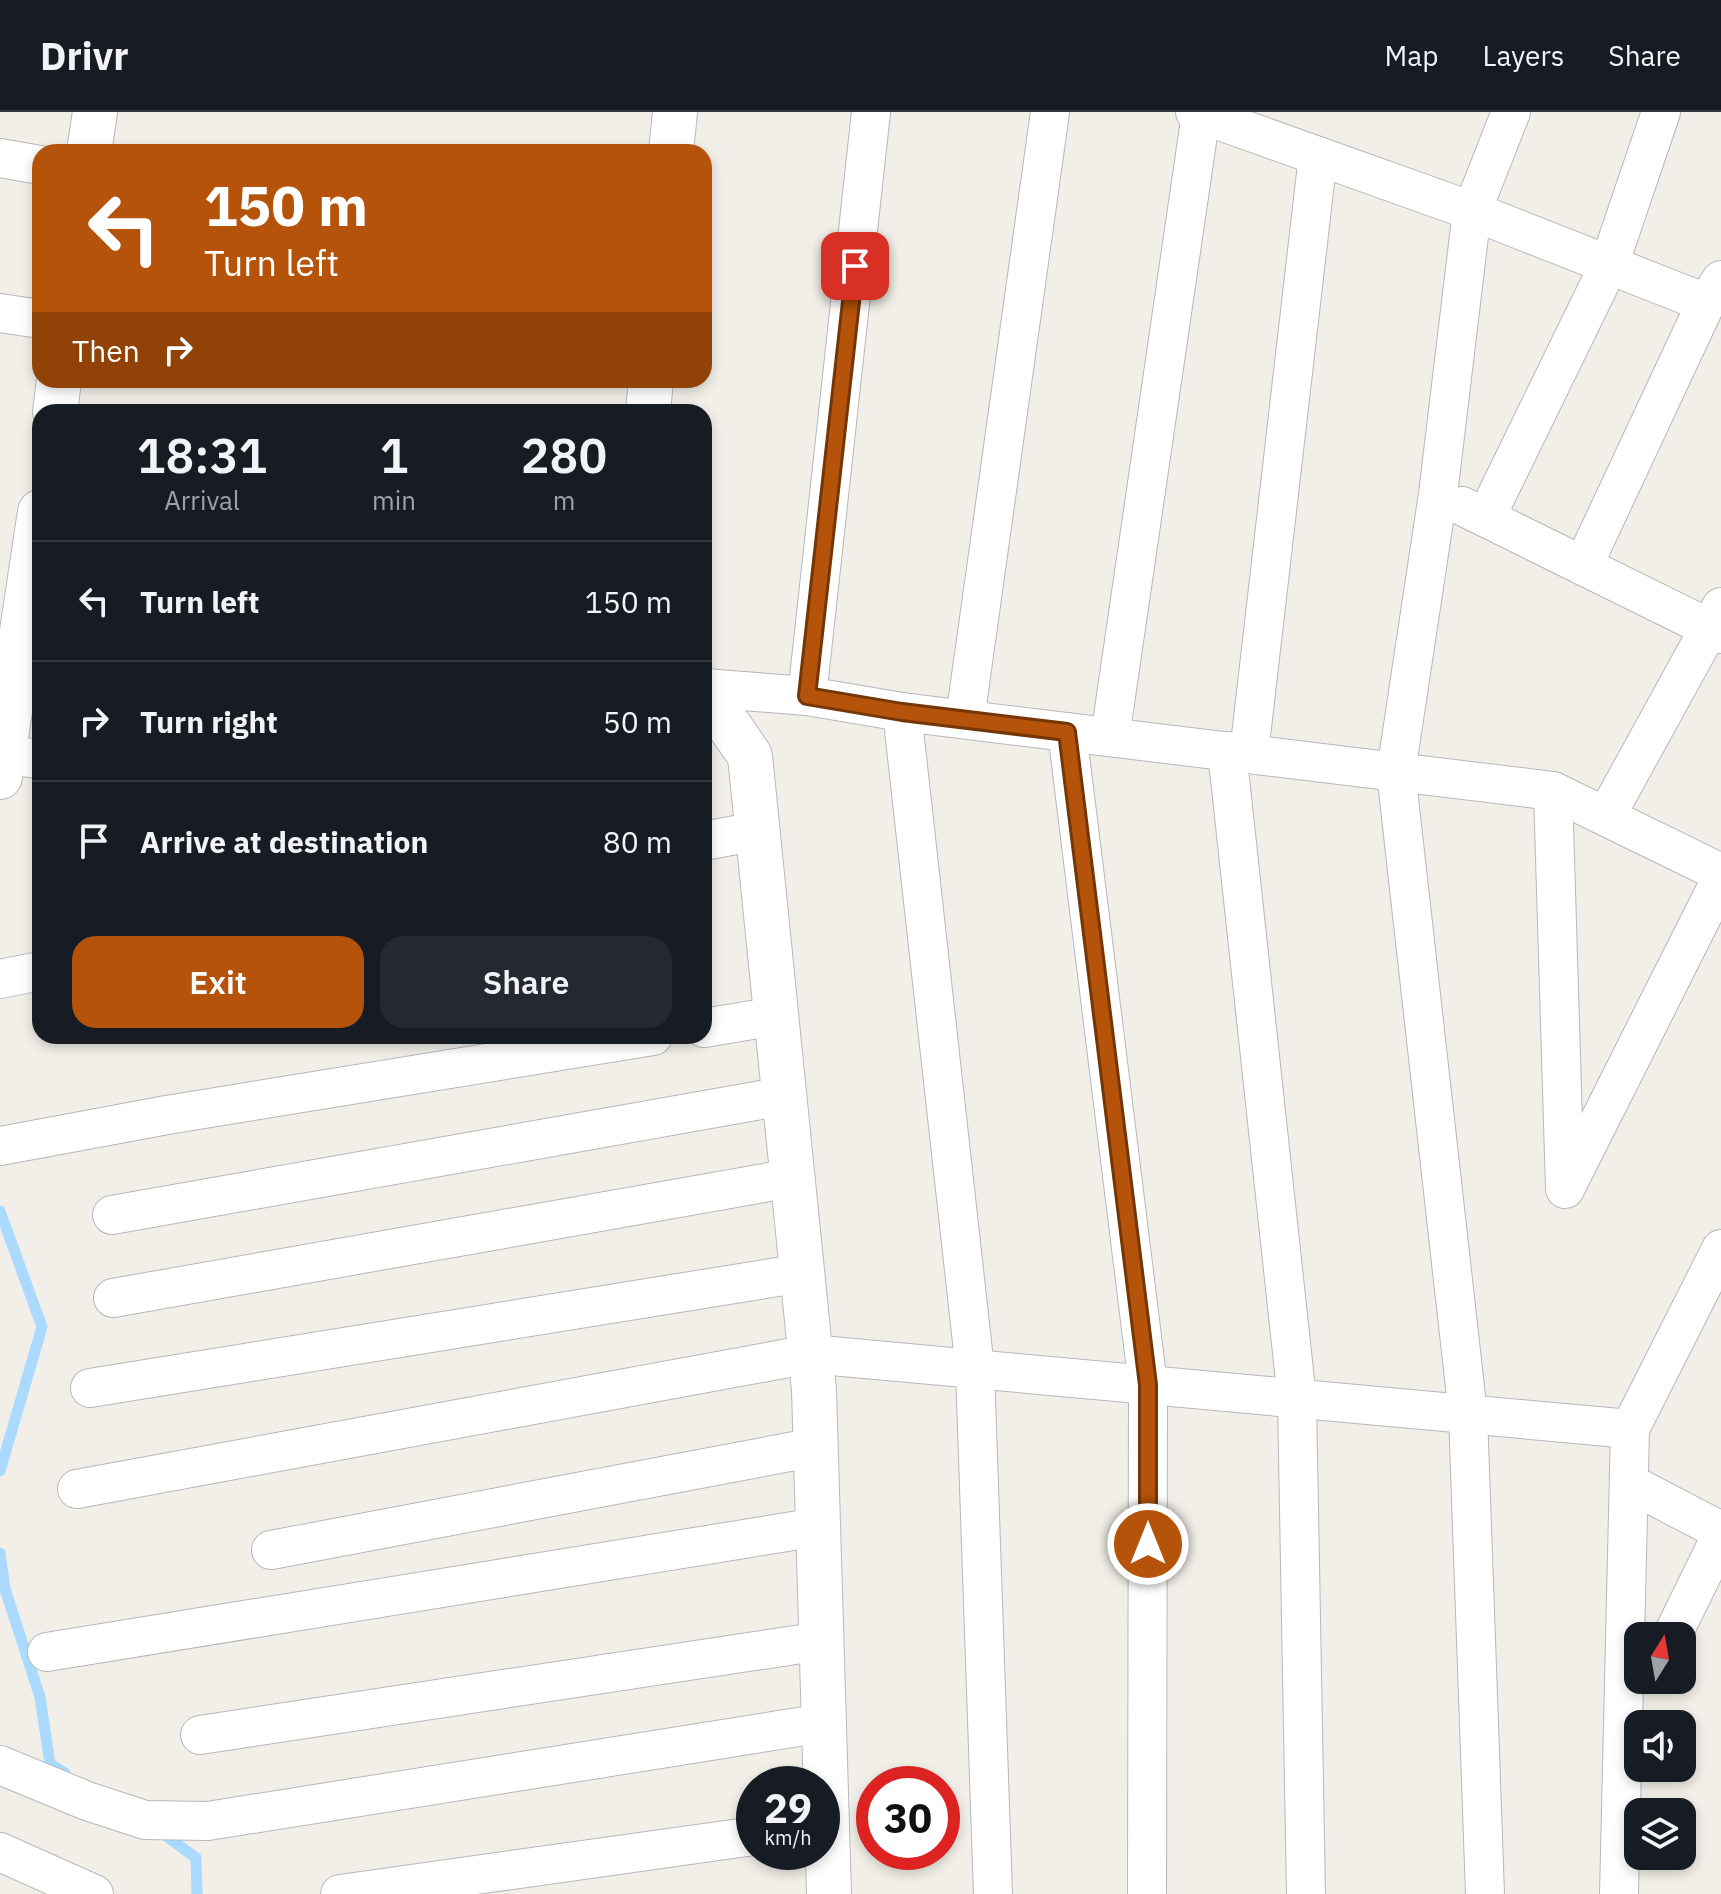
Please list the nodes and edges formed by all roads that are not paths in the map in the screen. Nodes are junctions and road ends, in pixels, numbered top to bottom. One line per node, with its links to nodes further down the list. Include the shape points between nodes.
1 (95, 112): 8 (street)
2 (675, 112): 9 (street)
3 (871, 112): 25 (street)
4 (1050, 112): 28 (street)
5 (1511, 112): 13 (street)
6 (1661, 112): 14 (street)
7 (1198, 113): 10 (street); 30 (street)
8 (90, 144)
9 (672, 144)
10 (1318, 156): 13 (street); 31 (street)
11 (0, 158): 12 (street)
12 (32, 164)
13 (1472, 211): 14 (street); 18 (street)
14 (1609, 265): 15 (street); 19 (street)
15 (1713, 292): 21 (street)
16 (0, 313): 17 (street)
17 (32, 318)
18 (1438, 494): 19 (street); 33 (street)
19 (1486, 517): 21 (street)
20 (32, 550): 23 (street)
21 (1583, 566): 22 (street)
22 (1717, 623): 35 (street)
23 (9, 659): 32 (street)
24 (712, 689): 25 (street)
25 (807, 696): 27 (street)
26 (712, 700): 36 (street, via 750,756)
27 (902, 712): 28 (street); 53 (street)
28 (965, 719): 29 (street)
29 (1067, 732): 30 (street); 54 (street)
30 (1110, 737): 31 (street)
31 (1238, 752): 33 (street); 56 (street)
32 (14, 763)
33 (1396, 772): 34 (street); 57 (street)
34 (1553, 791): 35 (street); 39 (street, via 1565,1189)
35 (1606, 816): 38 (street)
36 (757, 831): 37 (street); 42 (street)
37 (712, 839)
38 (1721, 873)
39 (1721, 879)
40 (32, 973): 41 (street)
41 (0, 979)
42 (776, 1016): 43 (street); 45 (street)
43 (712, 1027)
44 (604, 1044): 46 (street)
45 (784, 1096): 47 (street); 48 (street)
46 (0, 1146)
47 (792, 1178): 50 (street); 51 (street)
48 (112, 1215)
49 (1721, 1249): 58 (street)
50 (802, 1273): 52 (street); 55 (street)
51 (113, 1298)
52 (810, 1354): 53 (street); 59 (street); 61 (street)
53 (975, 1369): 54 (street); 80 (street)
54 (1148, 1385): 56 (street); 81 (street)
55 (90, 1388)
56 (1297, 1399): 57 (street); 82 (street)
57 (1468, 1414): 58 (street); 83 (street)
58 (1630, 1429): 60 (street)
59 (816, 1447): 62 (street); 64 (street)
60 (1629, 1483): 63 (street); 68 (street)
61 (77, 1489)
62 (818, 1527): 66 (street); 67 (street)
63 (1721, 1534): 65 (street)
64 (271, 1550)
65 (1679, 1622)
66 (821, 1641): 69 (street); 71 (street)
67 (47, 1652)
68 (1624, 1710)
69 (824, 1723): 72 (street, via 208,1821 145,1820); 73 (street)
70 (1624, 1734): 84 (street)
71 (200, 1735)
72 (0, 1765)
73 (824, 1766)
74 (736, 1839): 78 (street)
75 (0, 1852): 77 (street)
76 (827, 1870): 79 (street)
77 (94, 1894)
78 (340, 1894)
79 (829, 1894)
80 (993, 1894)
81 (1147, 1894)
82 (1306, 1894)
83 (1485, 1894)
84 (1619, 1894)

